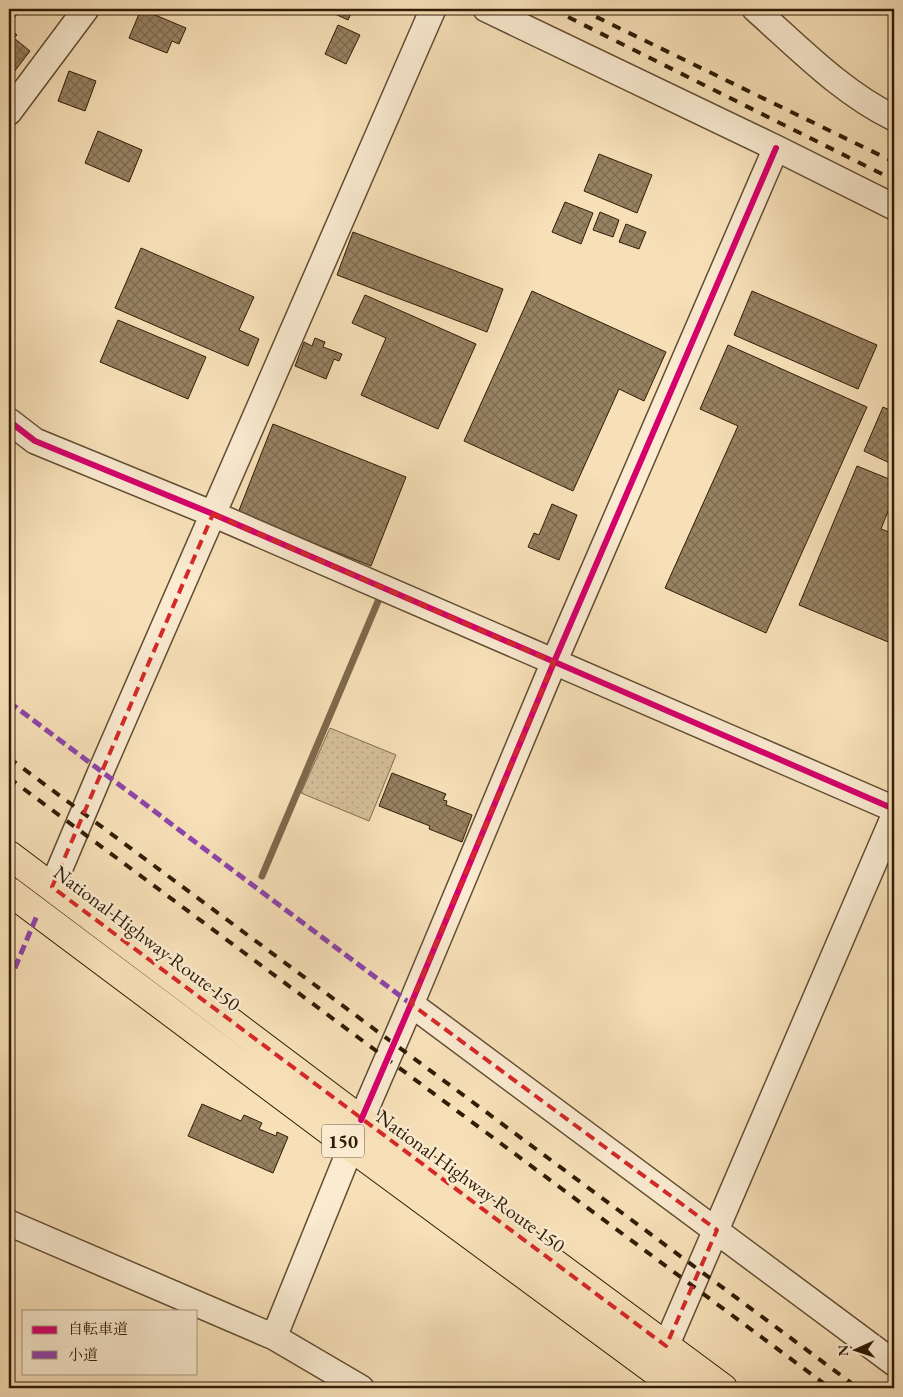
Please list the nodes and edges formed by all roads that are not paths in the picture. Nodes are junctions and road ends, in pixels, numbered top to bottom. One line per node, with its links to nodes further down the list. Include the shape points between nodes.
1 (86, 9): 5 (street)
2 (433, 9): 10 (street)
3 (486, 9): 7 (street)
4 (755, 9): 6 (street, via 825,72 877,110)
5 (9, 112)
6 (894, 118)
7 (776, 148): 8 (street); 11 (street)
8 (894, 207)
9 (9, 421): 10 (street, via 35,441)
10 (213, 514): 11 (street); 15 (street)
11 (554, 662): 12 (street); 17 (street)
12 (894, 809)
13 (894, 816): 21 (street)
14 (9, 855): 15 (highway, National Highway Route 150 / 150)
15 (52, 887): 18 (highway, National Highway Route 150 / 150)
16 (9, 891): 19 (highway, 150)
17 (411, 1004): 18 (street); 21 (street)
18 (360, 1120): 23 (highway, National Highway Route 150 / 150)
19 (351, 1147): 22 (street); 25 (highway, 150)
20 (9, 1223): 22 (street)
21 (716, 1230): 23 (street); 24 (street)
22 (274, 1337): 26 (street)
23 (666, 1346): 27 (highway, National Highway Route 150 / 150)
24 (894, 1363)
25 (665, 1384)
26 (361, 1388)
27 (723, 1388)

